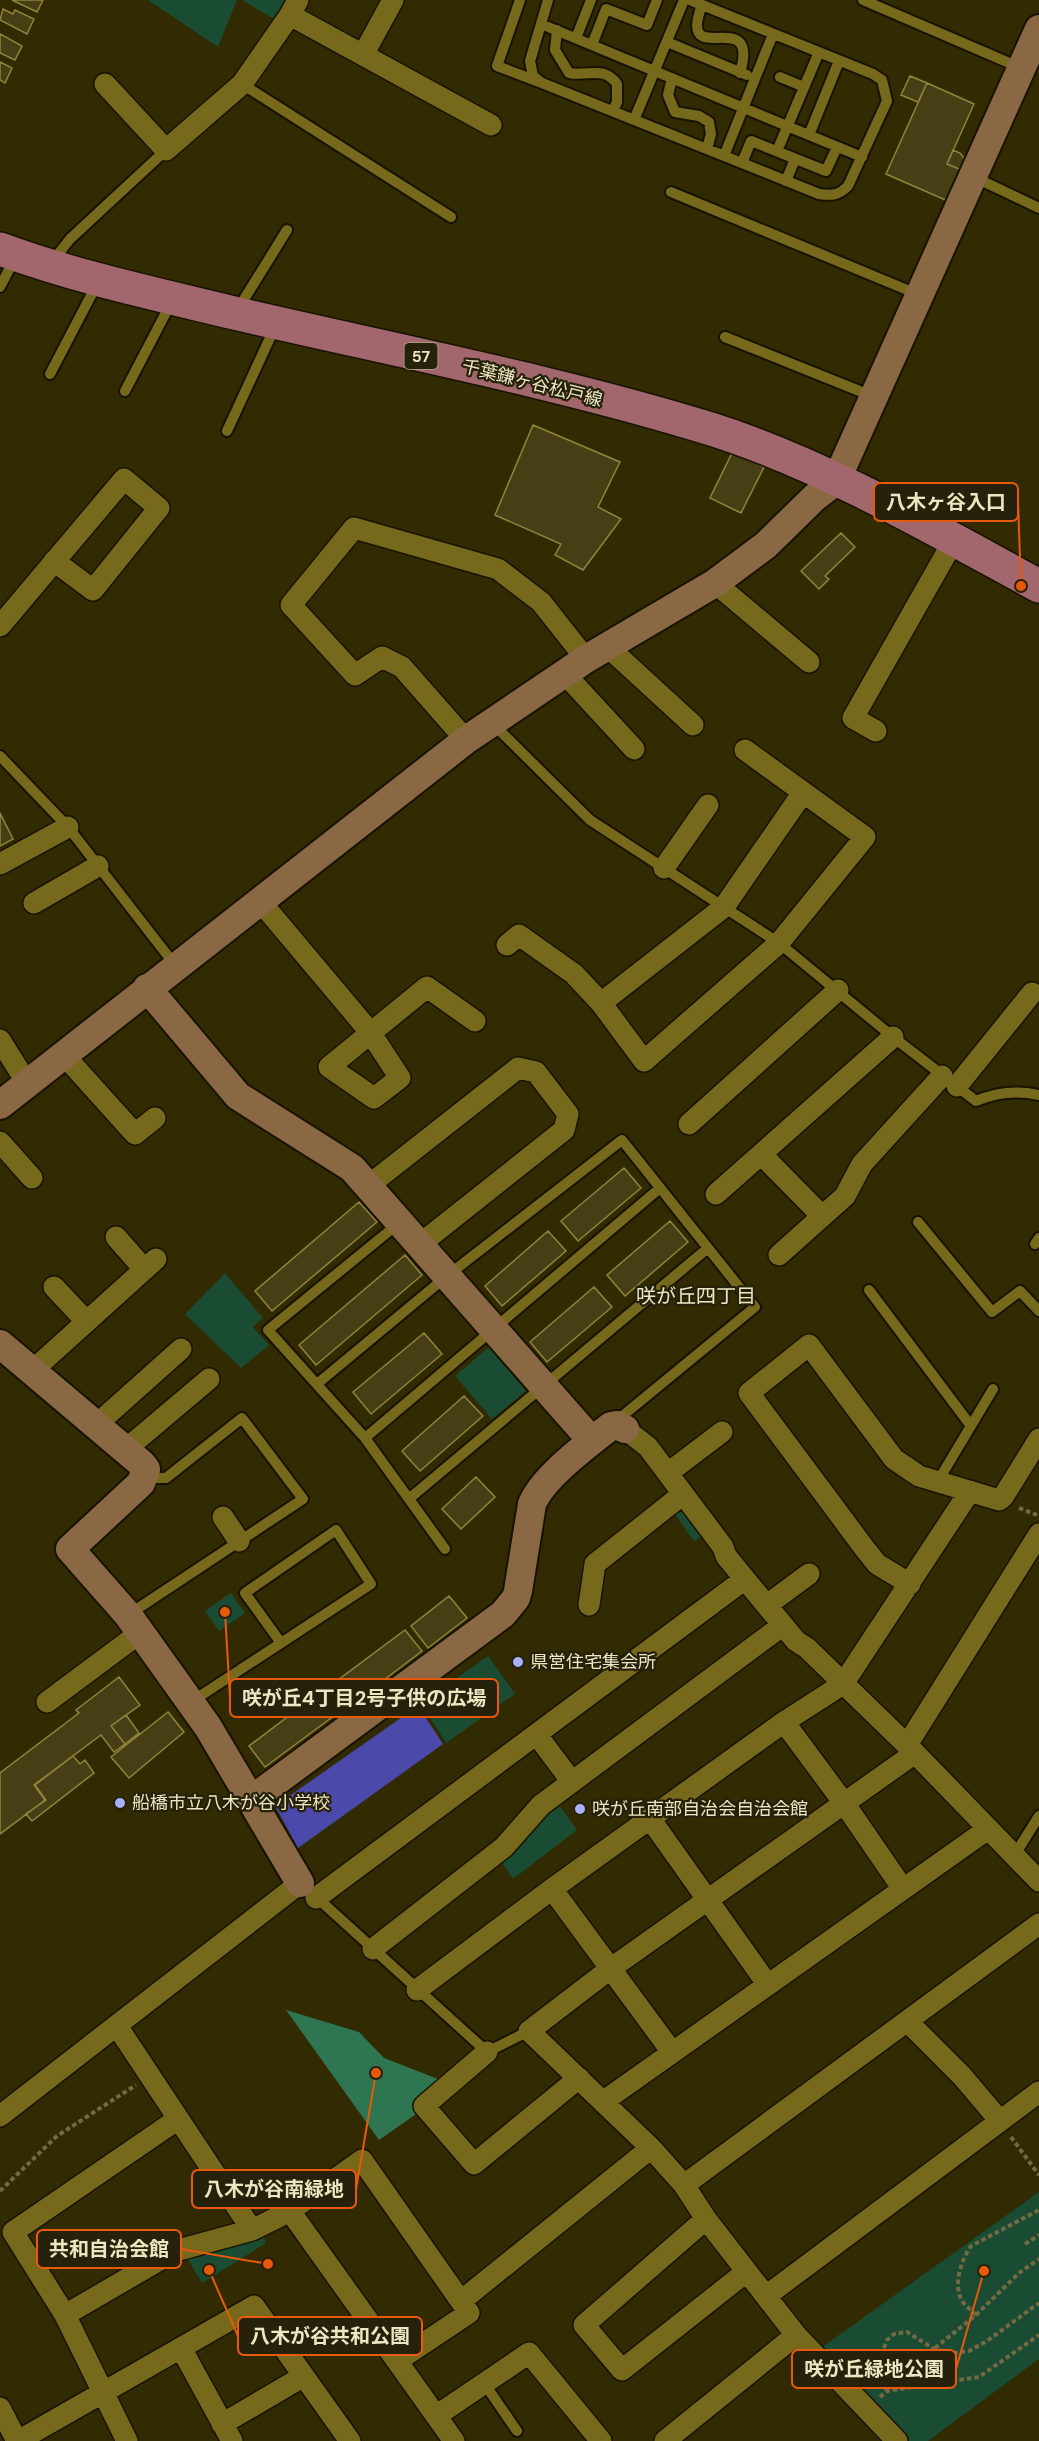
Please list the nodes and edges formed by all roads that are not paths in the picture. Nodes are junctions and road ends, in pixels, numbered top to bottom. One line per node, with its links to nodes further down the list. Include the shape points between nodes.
1 (393, 0): 19 (street)
2 (520, 0): 27 (lane, via 497,66)
3 (548, 0): 11 (lane)
4 (591, 0): 15 (lane)
5 (657, 0): 17 (lane, via 647,25 606,9)
6 (684, 0): 16 (lane)
7 (690, 0): 9 (lane)
8 (863, 0): 21 (lane)
9 (702, 5): 14 (lane); 23 (lane, via 697,21 706,39 724,36 743,45)
10 (294, 8): 19 (street); 29 (street)
11 (540, 24): 13 (lane); 27 (lane, via 530,61 533,76)
12 (1039, 29): 21 (street)
13 (557, 30): 15 (lane); 32 (lane, via 555,50 569,73 602,72 617,84)
14 (773, 34): 18 (lane); 26 (lane)
15 (576, 38): 17 (lane)
16 (666, 42): 22 (lane); 23 (lane)
17 (592, 45): 22 (lane)
18 (819, 52): 20 (lane); 30 (lane)
19 (363, 55): 34 (street)
20 (839, 61): 36 (lane); 42 (lane, via 873,74 886,89 887,101)
21 (1022, 68): 45 (street)
22 (654, 71): 25 (lane); 33 (lane)
23 (740, 73): 26 (lane)
24 (780, 77): 30 (lane)
25 (672, 78): 31 (lane); 38 (lane, via 668,95 675,111 709,122)
26 (755, 79): 31 (lane)
27 (542, 83): 32 (lane)
28 (105, 84): 39 (street)
29 (242, 84): 39 (street); 49 (lane)
30 (804, 87): 35 (lane)
31 (743, 108): 35 (lane); 41 (lane)
32 (613, 111): 33 (lane)
33 (634, 120): 38 (lane)
34 (491, 125)
35 (787, 126): 36 (lane); 40 (lane)
36 (809, 135): 37 (lane)
37 (837, 147): 42 (lane); 43 (lane, via 826,171)
38 (707, 149): 41 (lane)
39 (166, 150): 52 (lane, via 70,238)
40 (777, 151): 43 (lane); 44 (lane, via 751,141)
41 (724, 156): 44 (lane)
42 (862, 157): 46 (lane, via 848,186 833,196)
43 (795, 159): 46 (lane)
44 (742, 163): 46 (lane)
45 (973, 176): 48 (lane); 55 (street)
46 (786, 181)
47 (671, 192): 55 (lane)
48 (1039, 208)
49 (451, 217)
50 (287, 230): 57 (lane)
51 (8, 252): 52 (main road, 千葉鎌ヶ谷松戸線 / 57); 54 (lane)
52 (49, 266): 53 (main road, 千葉鎌ヶ谷松戸線 / 57)
53 (99, 279): 56 (main road, 千葉鎌ヶ谷松戸線 / 57); 60 (lane)
54 (0, 287)
55 (921, 295): 62 (street)
56 (173, 299): 57 (main road, 千葉鎌ヶ谷松戸線 / 57); 61 (lane)
57 (235, 313): 58 (main road, 千葉鎌ヶ谷松戸線 / 57)
58 (277, 323): 63 (lane); 64 (main road, 千葉鎌ヶ谷松戸線 / 57, via 532,381 676,419 755,445)
59 (725, 337): 62 (lane)
60 (50, 374)
61 (125, 391)
62 (875, 398): 64 (street)
63 (227, 431)
64 (836, 481): 65 (main road, 千葉鎌ヶ谷松戸線 / 57); 67 (street, via 766,545)
65 (954, 540): 68 (main road, 千葉鎌ヶ谷松戸線 / 57); 74 (street, via 854,718)
66 (54, 561): 66 (street, via 93,590 159,508 123,480); 69 (street)
67 (715, 583): 70 (street); 71 (street)
68 (1039, 586)
69 (0, 626)
70 (586, 659): 72 (street); 73 (street); 75 (street, via 541,602 498,569 354,528 291,605 355,675 382,657 402,667); 76 (street)
71 (809, 662)
72 (491, 723): 75 (street); 84 (lane, via 590,820)
73 (693, 724)
74 (876, 731)
75 (466, 740): 85 (street)
76 (634, 749)
77 (745, 750): 79 (street)
78 (0, 756): 81 (lane)
79 (802, 794): 87 (street); 88 (street, via 865,837)
80 (708, 805): 84 (street)
81 (68, 827): 82 (street); 83 (lane)
82 (0, 864)
83 (98, 866): 86 (street); 90 (lane)
84 (664, 868): 87 (lane)
85 (260, 901): 90 (street); 95 (street, via 370,1032 427,987)
86 (34, 903)
87 (724, 907): 88 (lane); 94 (street)
88 (779, 943): 92 (lane); 94 (street, via 644,1061)
89 (507, 945): 94 (street, via 519,935 574,974)
90 (176, 965): 91 (street)
91 (147, 988): 98 (street); 108 (street, via 238,1096 352,1168)
92 (838, 990): 96 (lane); 104 (street)
93 (1032, 993): 99 (street)
94 (601, 1003)
95 (476, 1021)
96 (893, 1037): 99 (lane); 106 (street)
97 (0, 1040): 100 (street)
98 (63, 1054): 100 (street); 103 (street, via 135,1134)
99 (950, 1081): 101 (lane, via 976,1101 1008,1092); 111 (street, via 862,1164 845,1196)
100 (27, 1083): 102 (street)
101 (1038, 1093)
102 (0, 1105)
103 (155, 1118)
104 (689, 1124)
105 (0, 1142): 107 (street)
106 (761, 1154): 110 (street); 111 (street)
107 (32, 1178)
108 (368, 1186): 112 (street); 115 (street, via 518,1068 536,1072 568,1114 564,1130)
109 (660, 1188): 116 (lane); 118 (lane, via 622,1140); 123 (lane)
110 (716, 1194)
111 (822, 1216): 117 (street)
112 (400, 1222): 115 (street); 128 (lane, via 268,1330)
113 (918, 1222): 121 (lane, via 992,1312 1020,1291)
114 (116, 1237): 122 (street, via 150,1264)
115 (419, 1245): 118 (street)
116 (708, 1248): 129 (lane); 133 (lane, via 755,1307)
117 (779, 1255)
118 (447, 1276): 123 (street); 128 (lane)
119 (54, 1287): 122 (street)
120 (869, 1290): 132 (lane)
121 (1039, 1311)
122 (86, 1321): 126 (street)
123 (493, 1329): 129 (street); 135 (lane)
124 (0, 1344): 126 (street)
125 (181, 1349): 131 (street)
126 (32, 1371): 131 (street)
127 (209, 1379): 137 (street)
128 (317, 1384): 135 (lane)
129 (544, 1387): 133 (street); 143 (lane)
130 (993, 1389): 132 (lane)
131 (96, 1425): 137 (street)
132 (971, 1426): 140 (lane)
133 (609, 1432): 138 (street, via 648,1447); 163 (street, via 536,1494 518,1591 503,1614)
134 (722, 1432): 138 (street)
135 (365, 1438): 143 (lane)
136 (1039, 1439): 141 (street, via 1003,1497 999,1500)
137 (126, 1450): 139 (street, via 146,1469)
138 (668, 1473): 142 (street)
139 (144, 1478): 146 (lane, via 166,1479 242,1418 303,1499); 153 (street, via 70,1549)
140 (938, 1481): 141 (street); 150 (street, via 919,1476 894,1459 809,1345 749,1393 865,1550 877,1564)
141 (970, 1491): 150 (street)
142 (683, 1494): 149 (street); 151 (street, via 595,1564)
143 (410, 1498): 147 (lane)
144 (223, 1517): 146 (street)
145 (1037, 1540): 161 (street)
146 (239, 1541): 153 (lane)
147 (445, 1548)
148 (809, 1574): 152 (street)
149 (746, 1580): 152 (street); 160 (street)
150 (910, 1584): 156 (street)
151 (589, 1605)
152 (766, 1605): 154 (street)
153 (134, 1624): 157 (street); 158 (street)
154 (783, 1625): 156 (street); 162 (street)
155 (281, 1643): 155 (lane, via 371,1584 336,1530 245,1593); 158 (lane)
156 (843, 1684): 159 (street); 161 (street)
157 (47, 1702)
158 (190, 1702): 163 (street)
159 (784, 1722): 164 (street); 166 (street)
160 (537, 1735): 162 (street); 172 (street)
161 (911, 1749): 164 (street); 167 (street)
162 (572, 1782): 175 (street, via 541,1805 504,1847)
163 (251, 1800): 172 (street)
164 (844, 1803): 171 (street); 173 (street)
165 (1039, 1816): 168 (lane)
166 (651, 1820): 170 (street); 173 (street)
167 (988, 1829): 168 (street); 171 (street)
168 (1014, 1856): 169 (street)
169 (1039, 1881)
170 (552, 1889): 176 (street); 178 (street)
171 (903, 1889): 177 (street)
172 (308, 1890): 175 (lane); 180 (street)
173 (708, 1900): 176 (street); 177 (street)
174 (1039, 1924): 179 (street)
175 (373, 1949): 178 (lane)
176 (610, 1969): 181 (street); 183 (street)
177 (768, 1985): 183 (street)
178 (417, 1990): 182 (lane)
179 (907, 2021): 189 (street); 191 (street)
180 (117, 2026): 187 (street); 188 (street)
181 (529, 2031): 182 (lane); 184 (street)
182 (487, 2052): 184 (street, via 424,2106 474,2164)
183 (672, 2052): 186 (street)
184 (579, 2078): 186 (street)
185 (1039, 2092): 189 (street)
186 (604, 2101): 190 (street)
187 (0, 2116)
188 (178, 2119): 194 (street); 198 (street, via 13,2232)
189 (1000, 2121): 196 (street)
190 (651, 2148): 191 (street); 197 (street)
191 (684, 2185): 193 (street)
192 (290, 2211): 194 (street); 197 (street, via 362,2160); 201 (street)
193 (706, 2219): 195 (street); 195 (street, via 584,2325 622,2370)
194 (252, 2230): 198 (street, via 175,2251)
195 (746, 2272): 196 (street)
196 (766, 2296): 199 (street)
197 (461, 2301): 201 (street, via 469,2313)
198 (65, 2315): 204 (street)
199 (796, 2335): 214 (street); 215 (street)
200 (181, 2348): 202 (street, via 254,2306); 204 (street); 208 (street)
201 (397, 2361): 206 (street)
202 (304, 2376): 208 (street); 211 (street)
203 (484, 2384): 206 (street); 207 (lane); 213 (street, via 529,2353)
204 (102, 2392): 209 (street); 210 (street)
205 (0, 2408): 209 (street)
206 (436, 2416): 212 (street)
207 (517, 2431)
208 (227, 2432)
209 (18, 2441)
210 (127, 2441)
211 (350, 2441)
212 (454, 2441)
213 (601, 2441)
214 (665, 2441)
215 (897, 2441)

